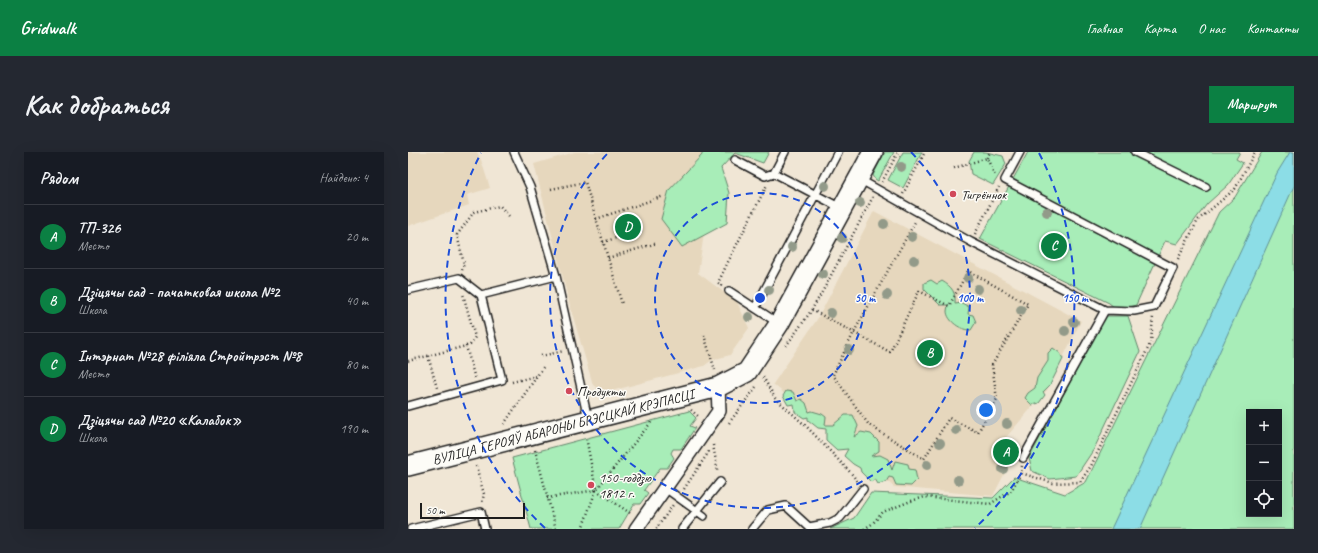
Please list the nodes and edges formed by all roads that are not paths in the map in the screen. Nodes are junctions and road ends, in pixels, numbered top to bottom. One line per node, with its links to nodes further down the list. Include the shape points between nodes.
1 (514, 152): 13 (lane, via 530,187)
2 (785, 152): 8 (lane)
3 (838, 152): 11 (lane)
4 (873, 152): 9 (main road, ВУЛІЦА ГЕРОЯЎ АБАРОНЫ БРЭСЦКАЙ КРЭПАСЦІ)
5 (1020, 152): 18 (lane, via 1005,180 1173,268 1154,307 1134,311)
6 (1135, 152): 10 (lane)
7 (735, 160): 8 (lane, via 765,176)
8 (774, 173): 11 (lane)
9 (859, 179): 12 (main road, ВУЛІЦА ГЕРОЯЎ АБАРОНЫ БРЭСЦКАЙ КРЭПАСЦІ); 18 (lane, via 971,242)
10 (1206, 187)
11 (816, 195): 12 (lane); 17 (lane)
12 (843, 209): 19 (main road, ВУЛІЦА ГЕРОЯЎ АБАРОНЫ БРЭСЦКАЙ КРЭПАСЦІ)
13 (556, 276): 16 (lane); 22 (lane)
14 (408, 290): 16 (lane, via 459,278)
15 (729, 291): 17 (lane)
16 (481, 295): 21 (lane, via 502,380)
17 (755, 308): 19 (lane)
18 (1105, 310): 23 (lane)
19 (779, 324): 20 (main road, ВУЛІЦА ГЕРОЯЎ АБАРОНЫ БРЭСЦКАЙ КРЭПАСЦІ, via 747,372)
20 (718, 387): 22 (main road, ВУЛІЦА ГЕРОЯЎ АБАРОНЫ БРЭСЦКАЙ КРЭПАСЦІ); 26 (street, via 719,411)
21 (408, 406)
22 (587, 428): 24 (main road, ВУЛІЦА ГЕРОЯЎ АБАРОНЫ БРЭСЦКАЙ КРЭПАСЦІ)
23 (1023, 458)
24 (408, 466)
25 (720, 482): 28 (lane)
26 (665, 488): 28 (lane); 32 (street)
27 (863, 489): 34 (lane, via 840,518 830,522 809,527 786,506 768,510)
28 (696, 511): 29 (lane); 33 (lane)
29 (704, 516)
30 (411, 529): 31 (lane, via 481,512)
31 (485, 529)
32 (636, 529)
33 (682, 529)
34 (752, 529)

